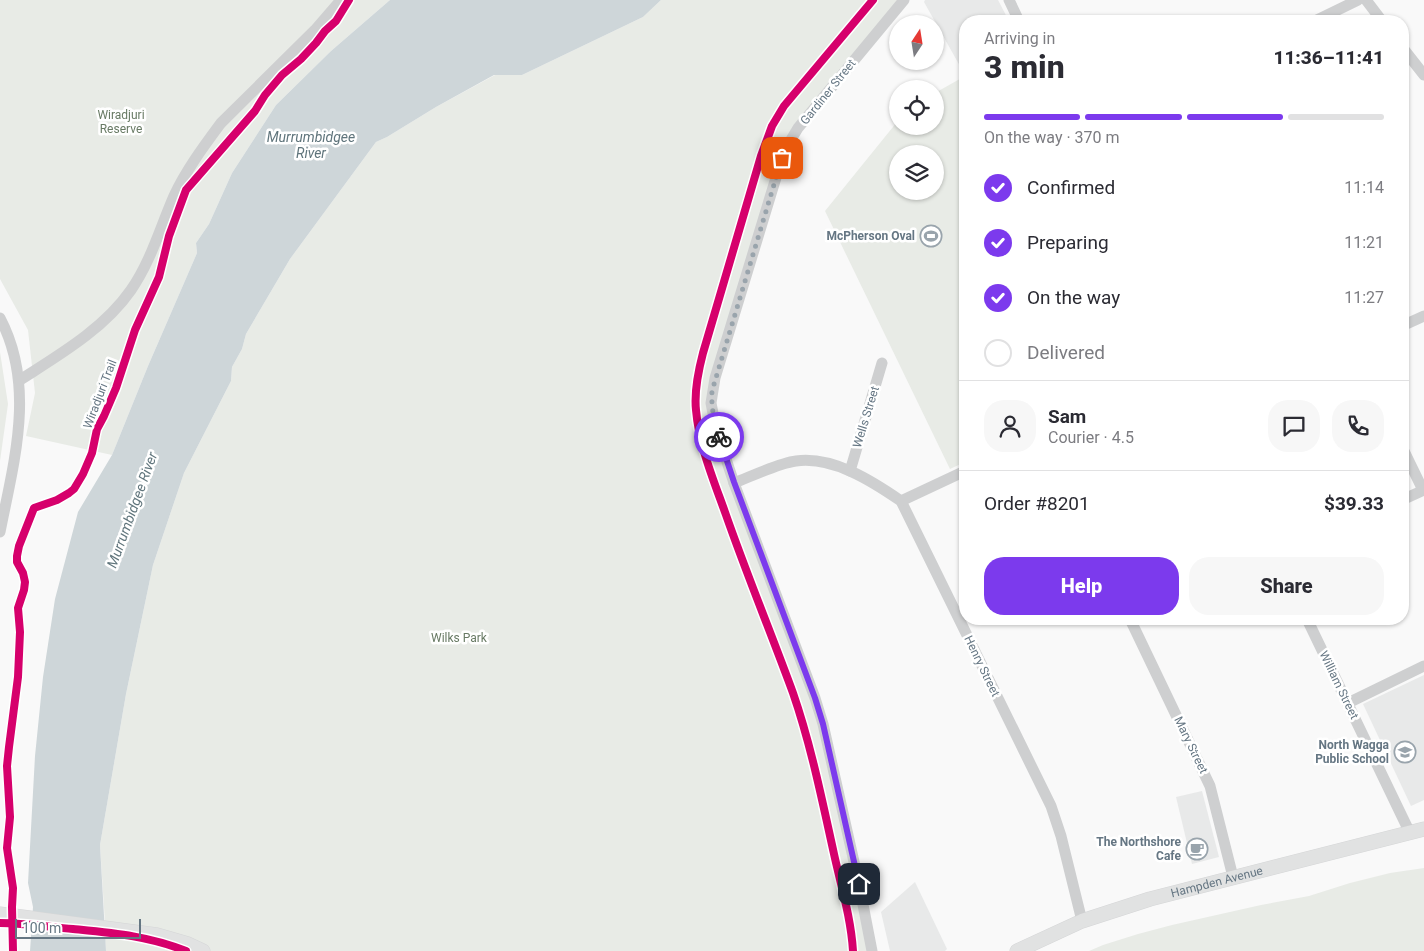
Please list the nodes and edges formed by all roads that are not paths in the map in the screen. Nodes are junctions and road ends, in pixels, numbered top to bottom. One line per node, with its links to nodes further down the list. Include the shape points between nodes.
1 (341, 0): 15 (street, via 208,140 178,188 143,270 119,305 72,346)
2 (904, 0): 19 (street, Gardiner Street, via 798,128 778,170 712,391 713,416)
3 (1009, 0): 6 (street)
4 (1358, 0): 7 (street)
5 (1366, 0): 8 (street)
6 (1016, 15)
7 (1327, 15)
8 (1377, 15)
9 (1409, 56): 10 (street)
10 (1424, 75)
11 (1424, 316): 13 (street)
12 (0, 318): 15 (street)
13 (1409, 323)
14 (882, 363): 17 (street, Wells Street)
15 (20, 380): 23 (street, via 17,441)
16 (1409, 461): 20 (street)
17 (850, 471): 19 (street, Henry Street, via 827,463 794,461); 22 (street, Henry Street, via 867,478)
18 (959, 474): 22 (street)
19 (734, 482): 36 (street, Gardiner Street, via 823,724)
20 (1424, 490): 21 (street)
21 (1409, 497)
22 (901, 501): 24 (street, Henry Street)
23 (0, 532)
24 (959, 620)
25 (962, 625): 34 (street, Henry Street, via 1050,806 1061,836)
26 (1133, 625): 32 (street, Mary Street, via 1210,786)
27 (1310, 625): 29 (street, William Street)
28 (1424, 666): 29 (street)
29 (1348, 703): 31 (street, William Street)
30 (1424, 829): 31 (main road, Hampden Avenue)
31 (1410, 833): 32 (main road, Hampden Avenue)
32 (1233, 877): 34 (main road, Hampden Avenue)
33 (2, 914): 35 (main road, via 157,935)
34 (1082, 921): 37 (main road, Hampden Avenue)
35 (202, 951)
36 (872, 951)
37 (1017, 951)

